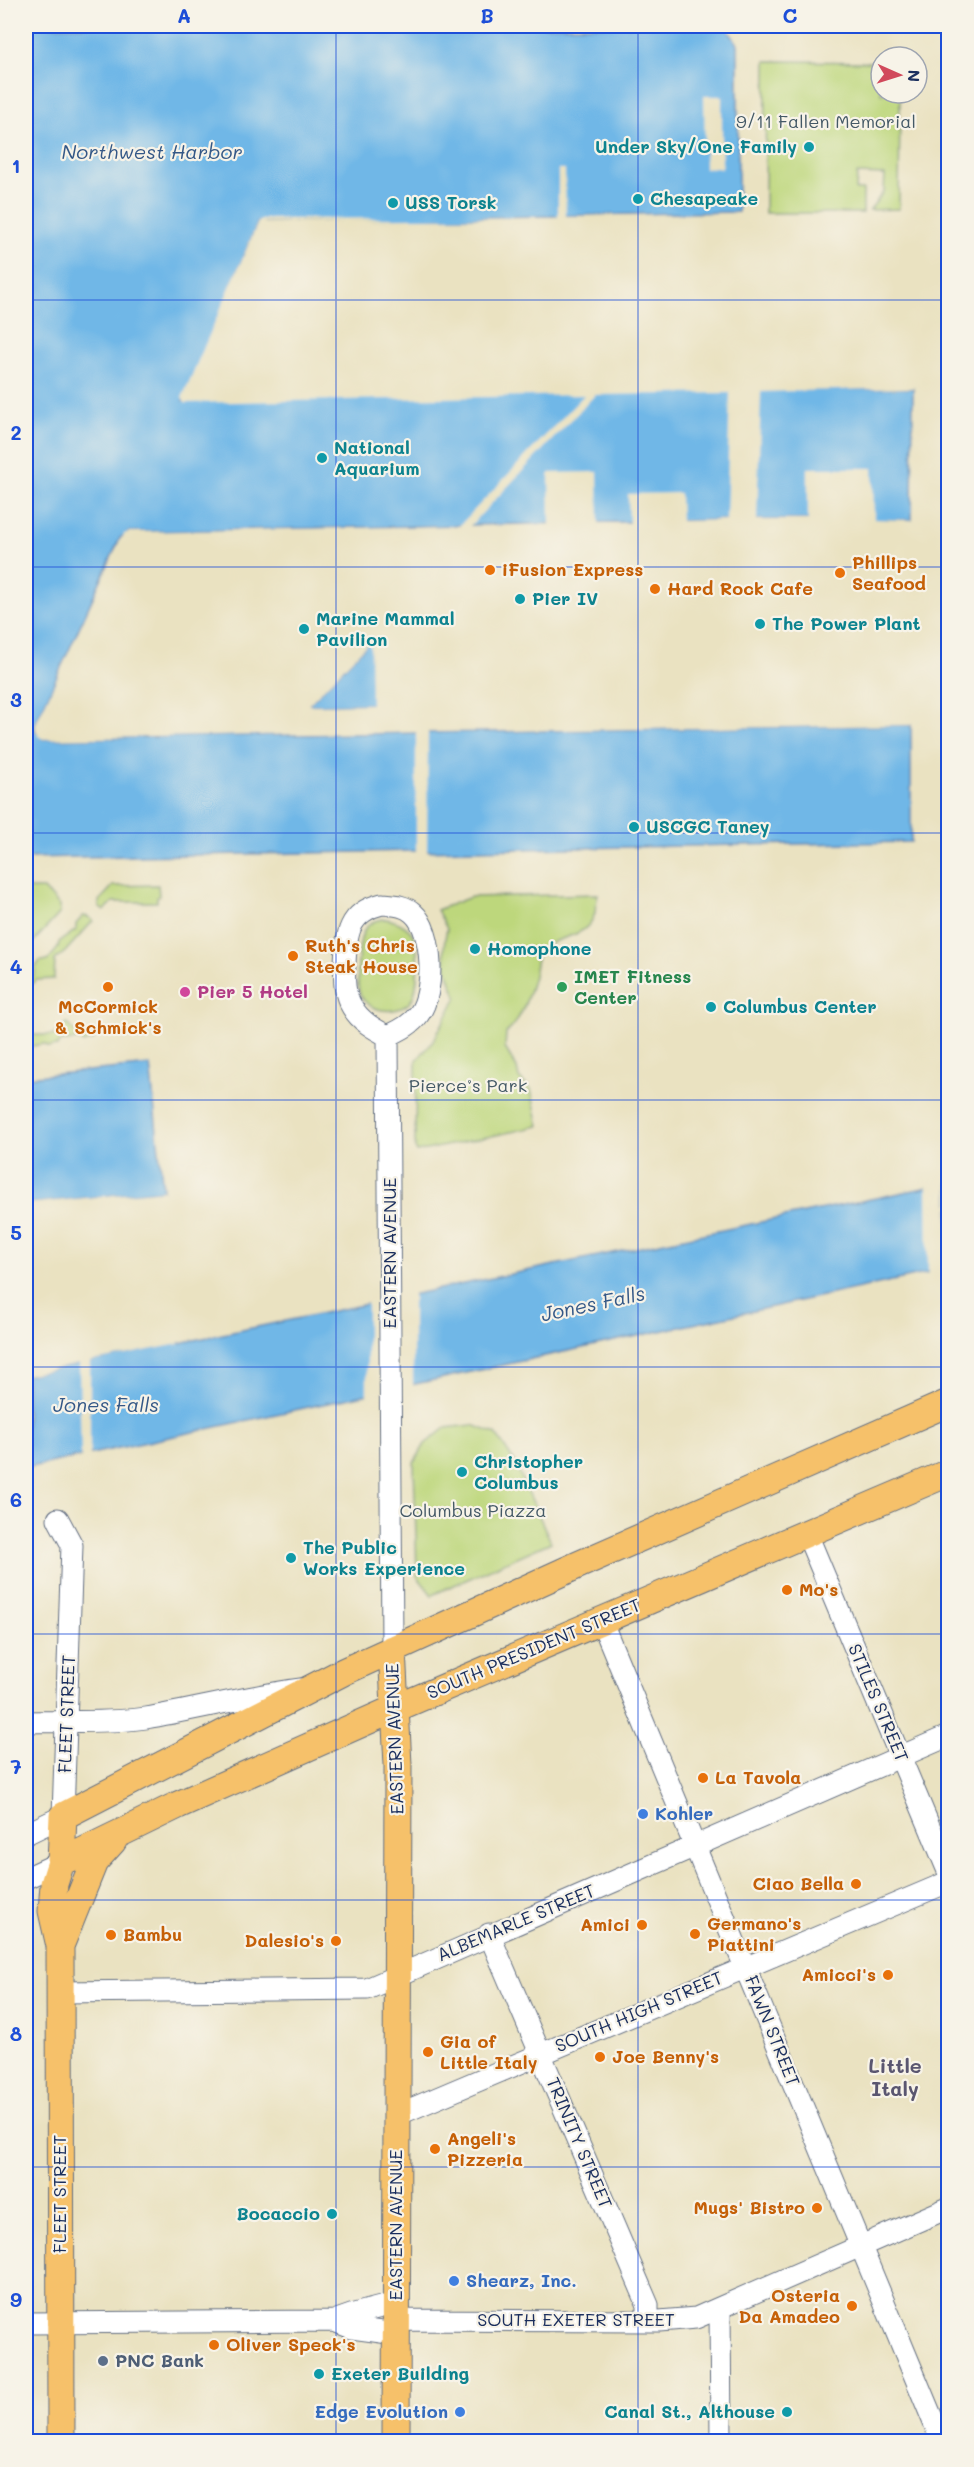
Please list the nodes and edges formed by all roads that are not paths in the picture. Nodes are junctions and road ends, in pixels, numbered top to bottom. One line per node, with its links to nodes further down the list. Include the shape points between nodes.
1 (388, 1036): 1 (street, via 408,1026 426,1001 429,949 426,933 413,912 382,904 360,914 351,925 346,939 344,979 346,993 361,1019); 7 (street, EASTERN AVENUE)
2 (948, 1403): 7 (main road)
3 (948, 1473): 5 (main road, SOUTH PRESIDENT STREET)
4 (58, 1519): 10 (street, FLEET STREET, via 72,1545)
5 (807, 1534): 6 (main road, SOUTH PRESIDENT STREET); 13 (street, STILES STREET)
6 (601, 1620): 9 (main road, SOUTH PRESIDENT STREET); 17 (street, FAWN STREET)
7 (393, 1649): 8 (main road); 9 (main road, EASTERN AVENUE)
8 (311, 1688): 10 (street, via 145,1718); 14 (main road)
9 (394, 1709): 16 (main road, SOUTH PRESIDENT STREET); 25 (main road, EASTERN AVENUE, via 398,1765)
10 (67, 1720): 11 (street); 14 (street, FLEET STREET)
11 (26, 1722)
12 (948, 1736): 13 (street, ALBEMARLE STREET)
13 (901, 1757): 17 (street, ALBEMARLE STREET); 19 (street, STILES STREET)
14 (63, 1816): 15 (street); 18 (main road, FLEET STREET)
15 (26, 1834)
16 (122, 1834): 18 (main road, SOUTH PRESIDENT STREET); 23 (main road, FLEET STREET, via 94,1862)
17 (695, 1846): 22 (street, ALBEMARLE STREET); 24 (street, FAWN STREET)
18 (61, 1862): 20 (street, SOUTH PRESIDENT STREET); 23 (main road, FLEET STREET, via 52,1911)
19 (948, 1871)
20 (26, 1878)
21 (948, 1881): 24 (street, SOUTH HIGH STREET)
22 (489, 1934): 25 (street, ALBEMARLE STREET); 27 (street, TRINITY STREET)
23 (60, 1946): 26 (main road, FLEET STREET)
24 (745, 1967): 27 (street, SOUTH HIGH STREET); 30 (street, FAWN STREET)
25 (397, 1975): 26 (street, ALBEMARLE STREET, via 367,1989); 28 (main road, EASTERN AVENUE)
26 (60, 1992): 36 (main road, FLEET STREET)
27 (541, 2054): 28 (street, SOUTH HIGH STREET); 34 (street, TRINITY STREET, via 648,2305)
28 (396, 2115): 32 (main road, EASTERN AVENUE)
29 (948, 2208): 30 (street, SOUTH EXETER STREET)
30 (861, 2246): 31 (street, SOUTH EXETER STREET); 40 (street, FAWN STREET)
31 (720, 2308): 34 (street, SOUTH EXETER STREET, via 677,2321); 39 (street)
32 (396, 2319): 33 (street, SOUTH EXETER STREET, via 354,2314); 33 (street, SOUTH EXETER STREET, via 352,2328); 34 (street, SOUTH EXETER STREET); 38 (main road, EASTERN AVENUE)
33 (334, 2321): 36 (street, SOUTH EXETER STREET)
34 (648, 2321)
35 (26, 2323): 36 (street, SOUTH EXETER STREET)
36 (60, 2323): 37 (main road, FLEET STREET)
37 (60, 2442)
38 (396, 2442)
39 (722, 2442)
40 (942, 2442)

